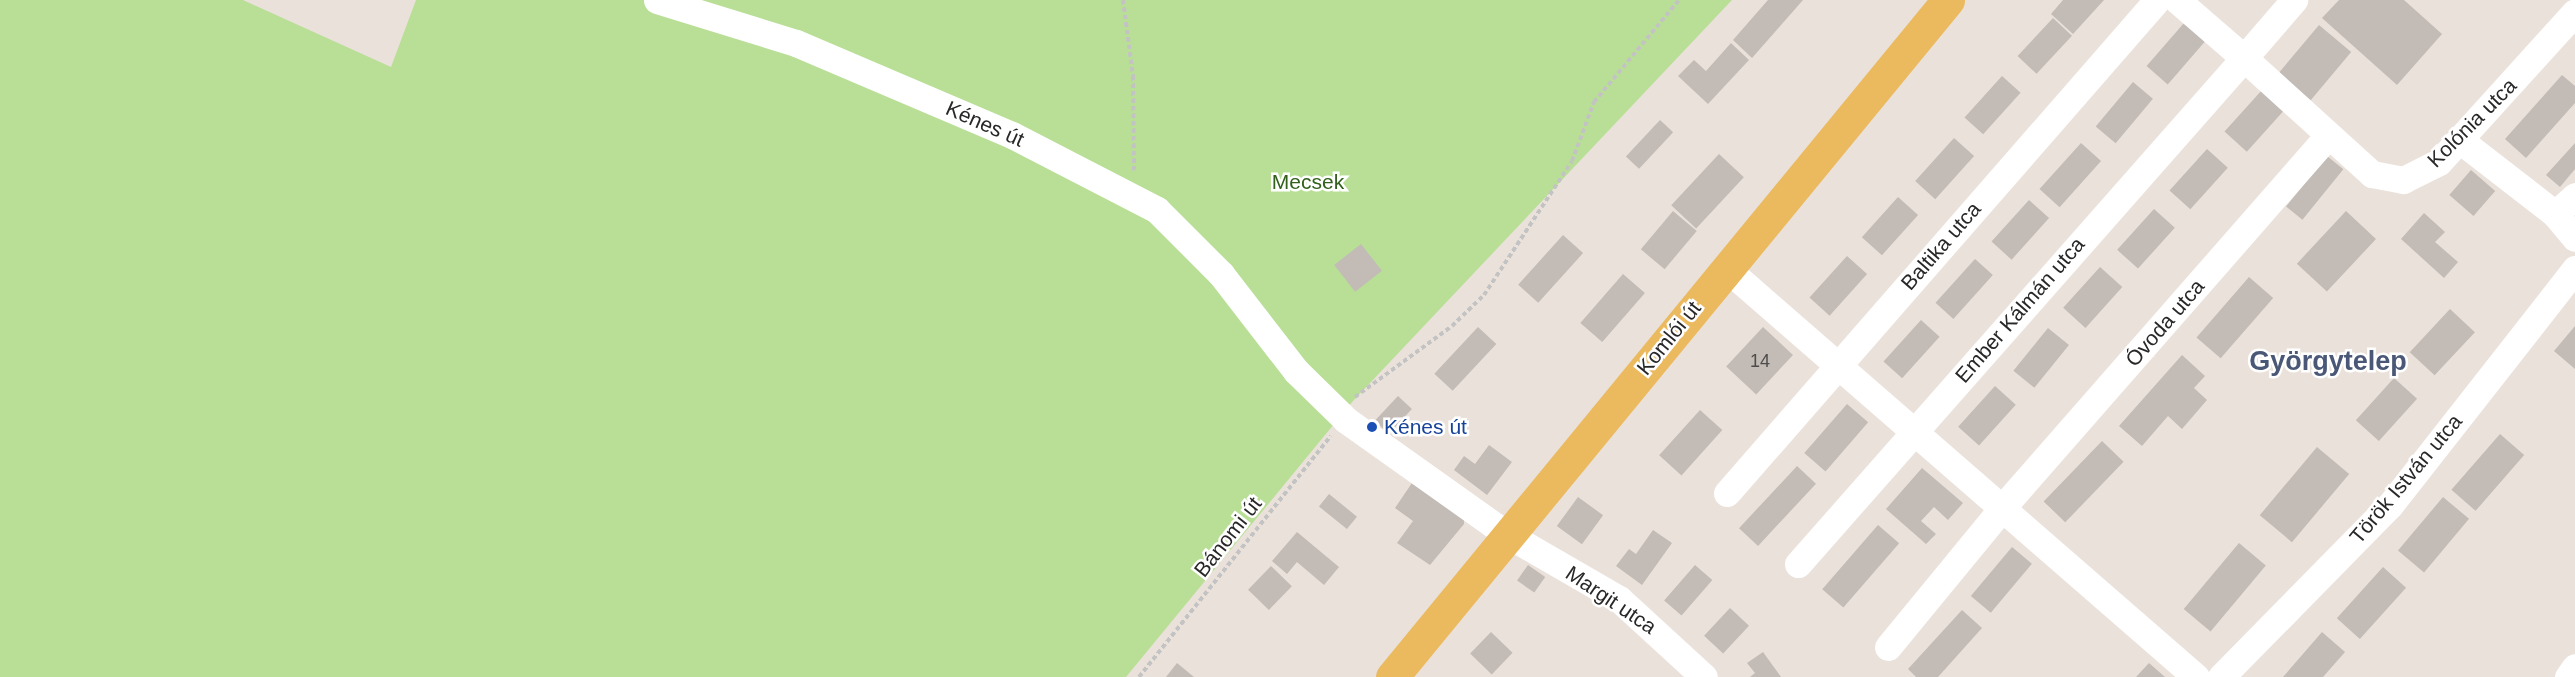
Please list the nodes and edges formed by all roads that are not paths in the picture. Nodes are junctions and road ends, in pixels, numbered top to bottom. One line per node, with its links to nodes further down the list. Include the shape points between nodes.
1 (657, 0): 19 (street, Kénes út, via 796,43 1012,135 1129,192 1157,210 1221,274 1296,371 1343,416)
2 (1948, 0): 13 (main road, Komlói út)
3 (2157, 0): 15 (street, Baltika utca)
4 (2177, 0): 7 (street, Kolónia utca)
5 (2294, 0): 7 (street, Ember Kálmán utca)
6 (2575, 12): 9 (street, Kolónia utca)
7 (2244, 58): 8 (street, Kolónia utca); 16 (street, Ember Kálmán utca)
8 (2327, 137): 9 (street, Kolónia utca, via 2372,174 2403,180 2439,162); 18 (street, Óvoda utca)
9 (2461, 141): 11 (street)
10 (2575, 196): 11 (street)
11 (2555, 214): 12 (street)
12 (2575, 238)
13 (1726, 268): 15 (street); 19 (main road, Komlói út)
14 (2575, 269): 26 (street, Török István utca, via 2390,505)
15 (1838, 363): 16 (street); 17 (street, Baltika utca)
16 (1913, 432): 18 (street); 20 (street, Ember Kálmán utca)
17 (1727, 493)
18 (2002, 508): 21 (street, Óvoda utca); 25 (street)
19 (1508, 535): 23 (main road, Komlói út); 24 (street, Margit utca, via 1618,599)
20 (1798, 564)
21 (1888, 647)
22 (2575, 667): 27 (street)
23 (1392, 677)
24 (1704, 677)
25 (2196, 677)
26 (2221, 677)
27 (2568, 677)

